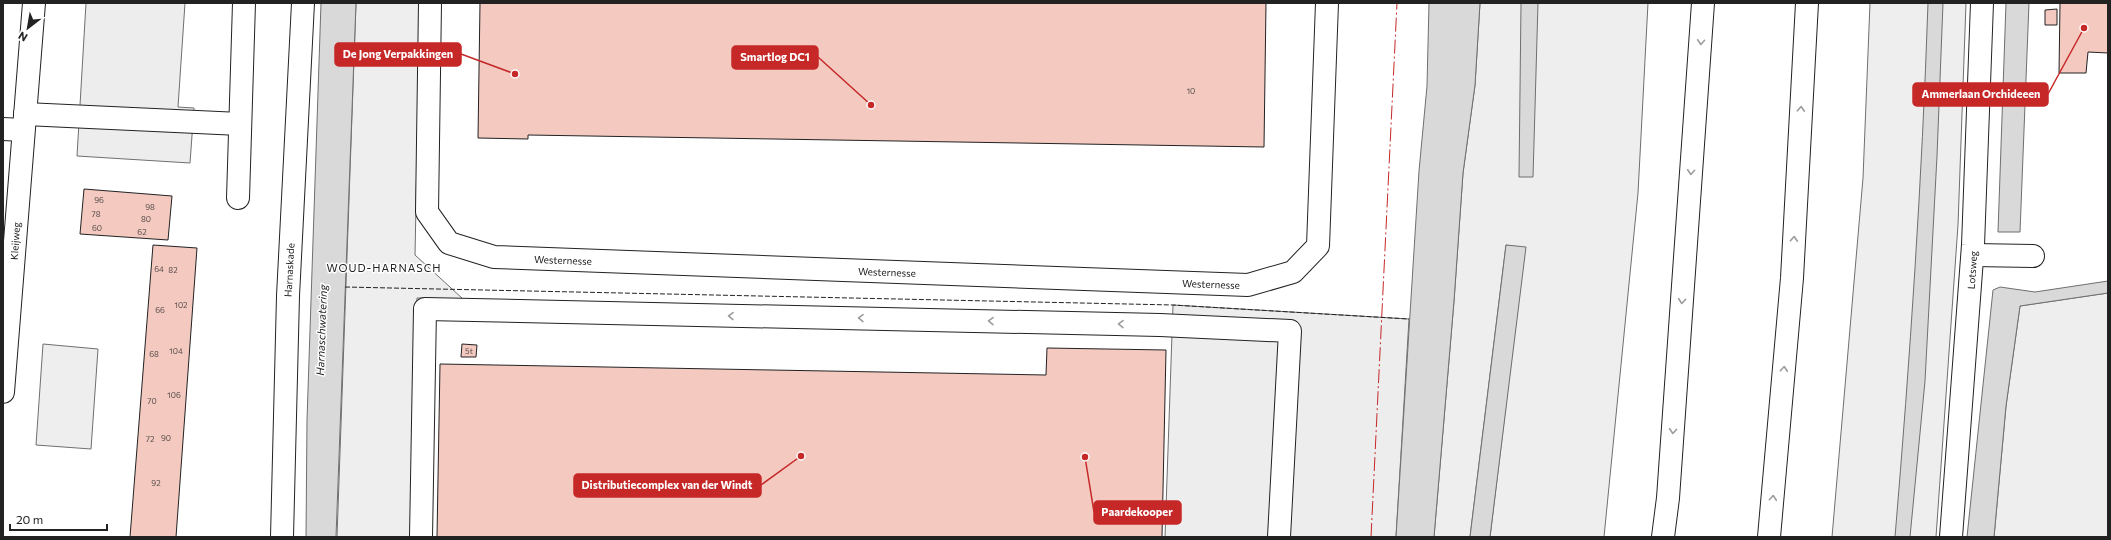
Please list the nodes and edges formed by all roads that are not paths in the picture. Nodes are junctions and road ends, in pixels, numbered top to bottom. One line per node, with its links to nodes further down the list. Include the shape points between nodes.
1 (34, 3): 9 (main road, Kleijweg)
2 (303, 3): 15 (main road, Harnaskade, via 288,296)
3 (430, 3): 4 (main road, Westernesse, via 427,212 449,243 494,257 1248,285 1292,272 1318,246)
4 (1327, 3)
5 (1703, 3): 18 (main road, one-way to 18, via 1669,482)
6 (1807, 3): 19 (main road, one-way to 6, via 1792,278)
7 (1982, 3): 12 (main road, Lotsweg)
8 (243, 8): 10 (main road)
9 (17, 124): 10 (main road); 14 (main road, Kleijweg)
10 (240, 124): 11 (main road)
11 (238, 198)
12 (1973, 255): 13 (main road); 20 (main road, Lotsweg)
13 (2033, 256)
14 (3, 392)
15 (282, 537)
16 (421, 537): 17 (main road, one-way to 16, via 1290,331 1160,325 425,309)
17 (1279, 537)
18 (1662, 537)
19 (1769, 537)
20 (1951, 537)

